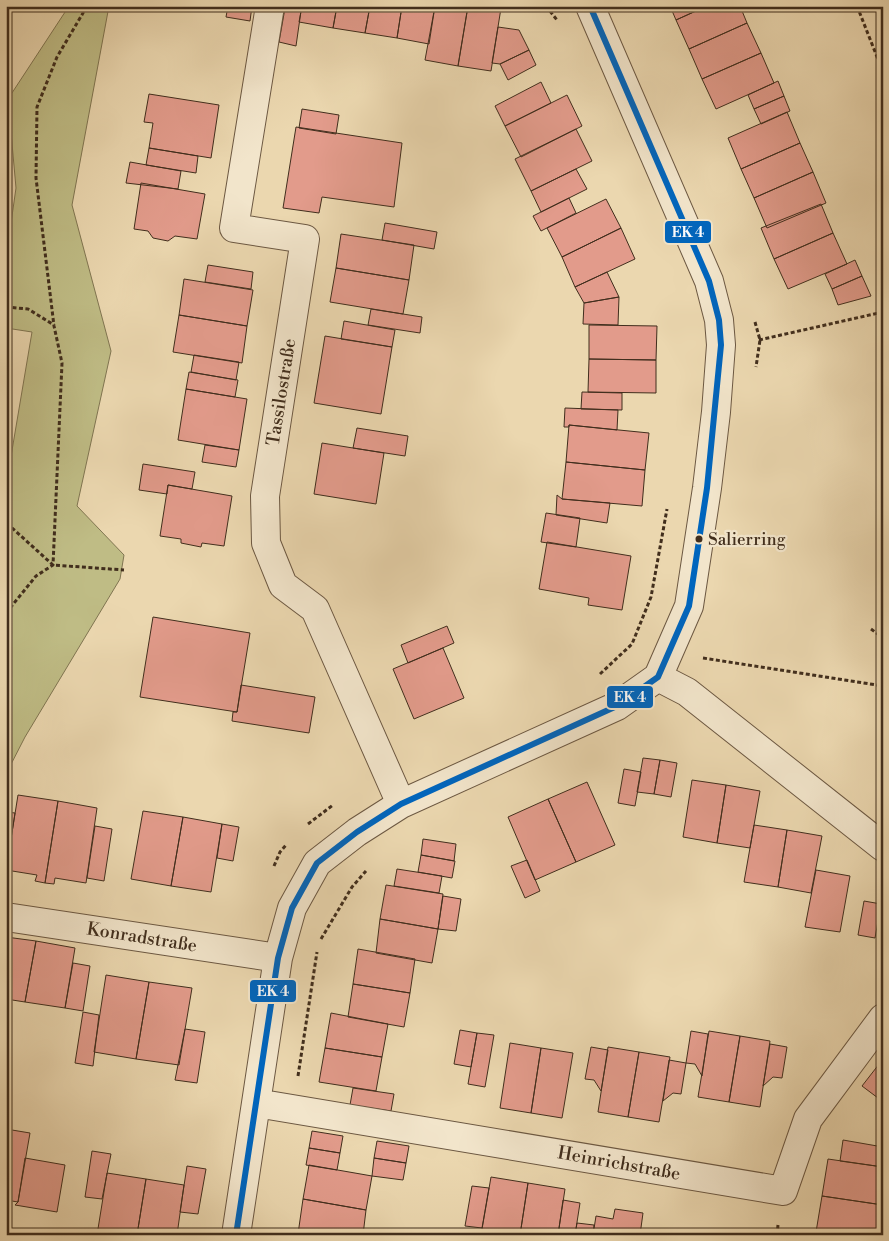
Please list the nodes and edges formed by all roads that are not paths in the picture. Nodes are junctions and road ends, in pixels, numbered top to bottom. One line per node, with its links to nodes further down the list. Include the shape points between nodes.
1 (270, 6): 4 (street, Tassilostraße, via 234,228 305,239 265,496 266,543 283,585 314,609)
2 (590, 6): 3 (street, via 709,281 719,320 721,345 716,412 690,606)
3 (658, 677): 4 (street, via 617,706); 5 (street, via 687,692)
4 (401, 804): 7 (street, via 317,863 292,908)
5 (883, 847)
6 (6, 917): 7 (street, Konradstraße)
7 (278, 958): 9 (street)
8 (883, 1018): 9 (street, Heinrichstraße, via 808,1119 783,1191)
9 (256, 1103): 10 (street)
10 (236, 1235)

